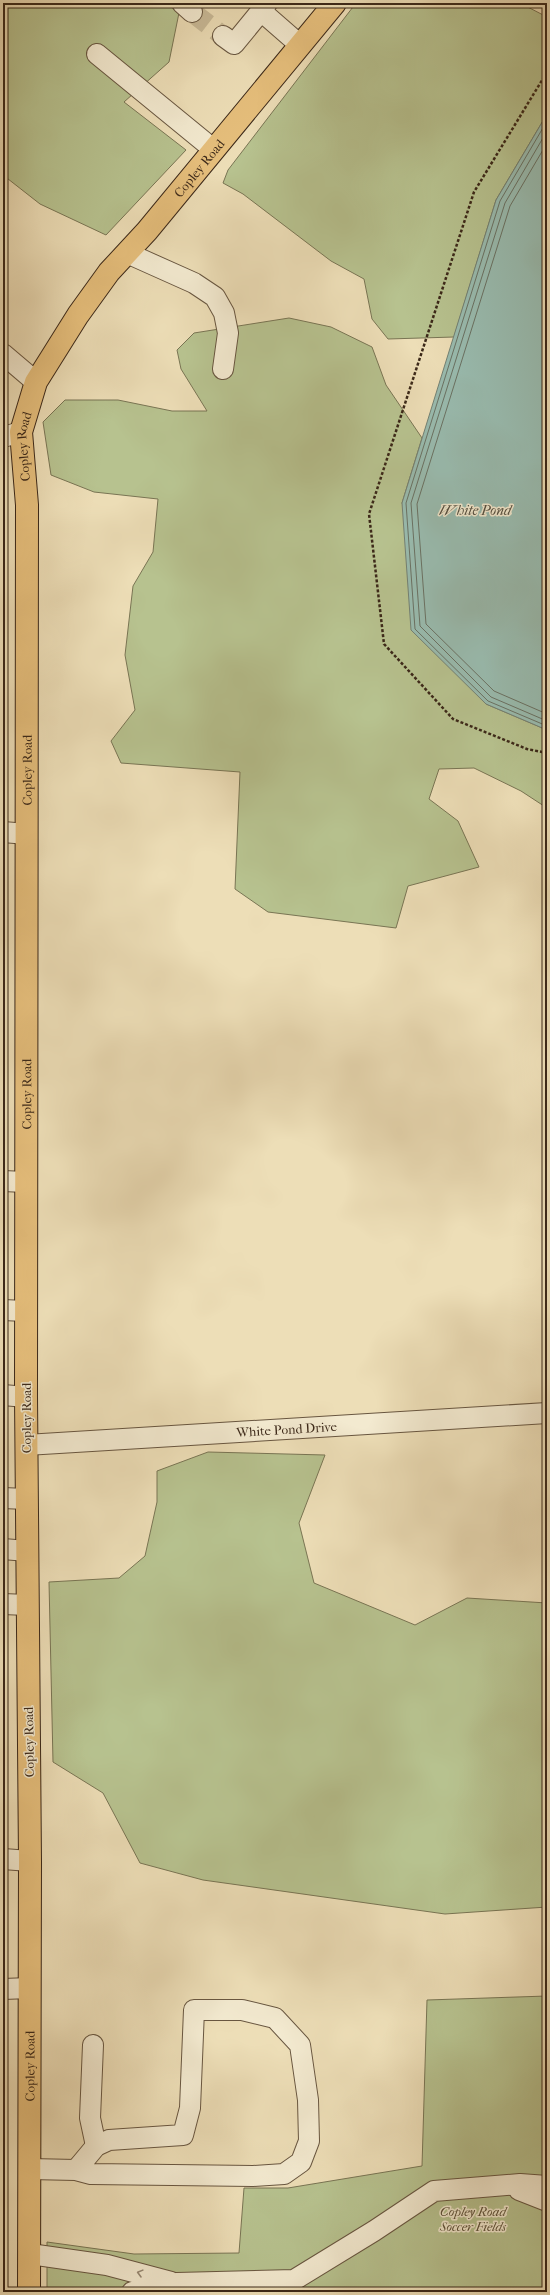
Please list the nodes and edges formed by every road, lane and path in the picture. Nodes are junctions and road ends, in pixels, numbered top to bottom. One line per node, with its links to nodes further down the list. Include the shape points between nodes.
1 (336, 3): 4 (main road, Copley Road)
2 (264, 7): 3 (street); 4 (street)
3 (229, 40)
4 (300, 45): 7 (main road, Copley Road)
5 (97, 54): 7 (street)
6 (547, 72): 13 (path, via 474,192 369,514 384,644 453,719 527,749)
7 (214, 149): 8 (main road, Copley Road)
8 (127, 253): 10 (street, via 194,283 215,297 224,313 228,334); 11 (main road, Copley Road, via 109,272 78,315)
9 (3, 354): 11 (street)
10 (223, 369)
11 (36, 382): 12 (main road, Copley Road)
12 (12, 435): 15 (main road, Copley Road, via 27,505)
13 (547, 753)
14 (3, 832): 15 (street)
15 (27, 834): 17 (main road, Copley Road)
16 (3, 1181): 17 (street)
17 (25, 1182): 19 (main road, Copley Road)
18 (3, 1310): 19 (street)
19 (26, 1311): 21 (main road, Copley Road)
20 (3, 1395): 21 (street)
21 (26, 1397): 23 (main road, Copley Road)
22 (547, 1413): 23 (street, White Pond Drive)
23 (26, 1445): 25 (main road, Copley Road)
24 (3, 1498): 25 (street)
25 (26, 1499): 27 (main road, Copley Road)
26 (3, 1549): 27 (street)
27 (27, 1551): 29 (main road, Copley Road)
28 (3, 1604): 29 (street)
29 (28, 1605): 31 (main road, Copley Road)
30 (3, 1859): 31 (street)
31 (30, 1862): 33 (main road, Copley Road)
32 (3, 1988): 33 (street)
33 (30, 1988): 36 (main road, Copley Road)
34 (93, 2045): 35 (street, via 90,2118)
35 (96, 2146): 37 (street); 37 (street, via 109,2140 183,2135 190,2108 194,2010 242,2010 275,2018 300,2045 308,2100 309,2141 301,2162 284,2174 91,2174)
36 (30, 2168): 37 (street); 41 (main road, Copley Road)
37 (76, 2170)
38 (506, 2185): 39 (street); 40 (street); 42 (street, via 434,2191 294,2280)
39 (547, 2186)
40 (547, 2201)
41 (30, 2254): 42 (street, one-way to 41, via 107,2265); 43 (main road, Copley Road)
42 (177, 2283): 44 (street)
43 (29, 2292)
44 (132, 2292)

